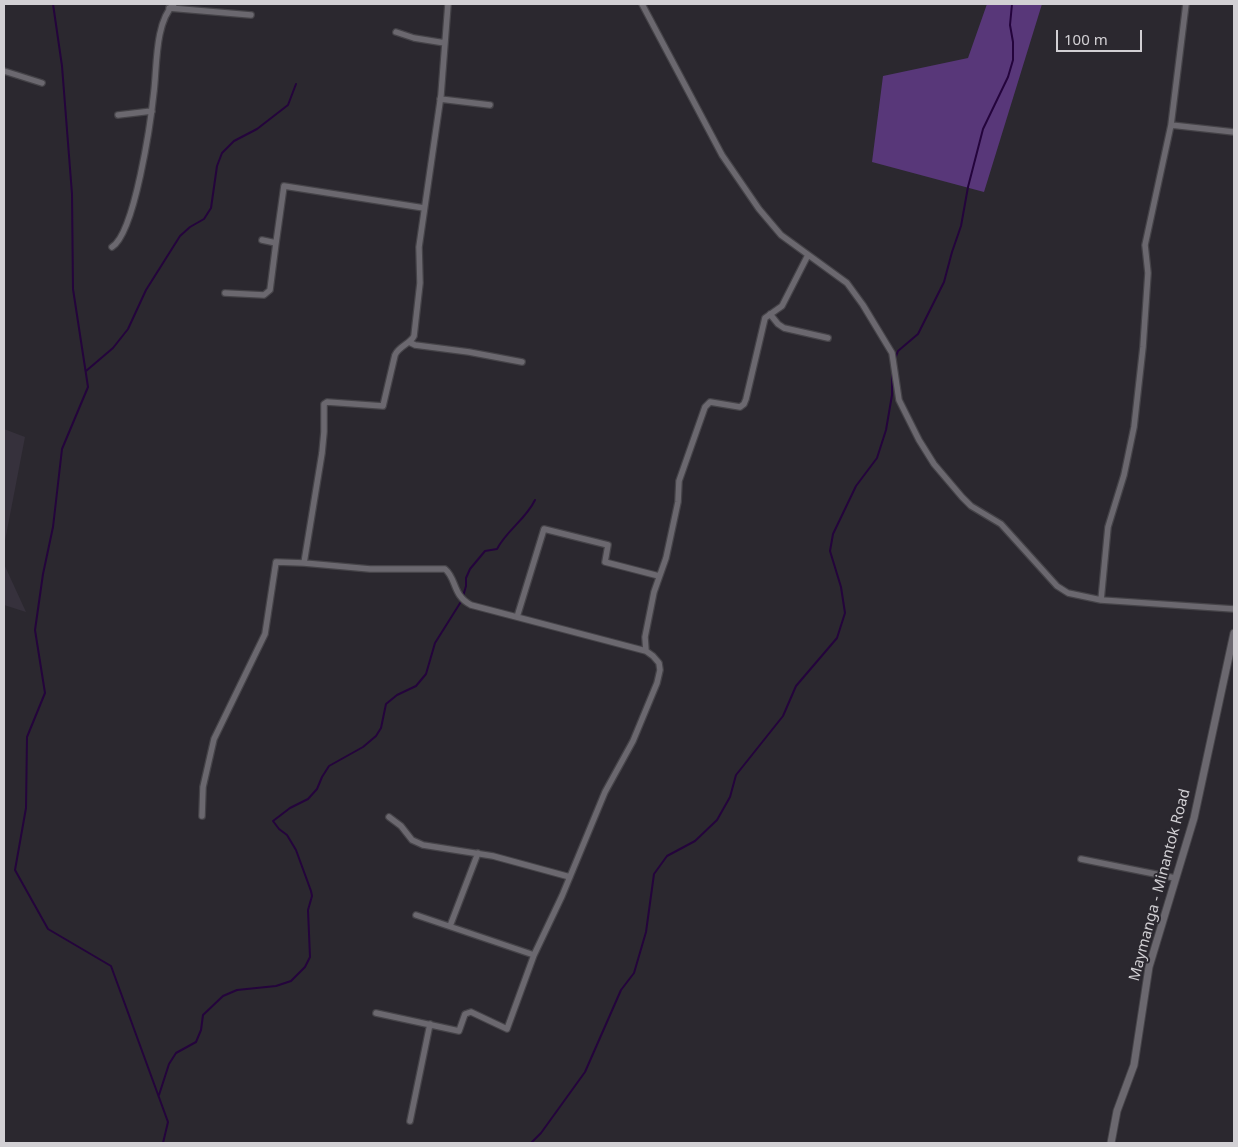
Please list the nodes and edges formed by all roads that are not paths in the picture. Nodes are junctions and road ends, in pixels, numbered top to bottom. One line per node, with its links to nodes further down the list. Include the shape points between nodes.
1 (448, 4): 7 (street)
2 (642, 4): 20 (street, via 722,154 781,235)
3 (1186, 4): 14 (street)
4 (171, 6): 5 (street); 12 (street, via 160,34)
5 (251, 15)
6 (396, 32): 7 (street)
7 (446, 42): 10 (street)
8 (4, 71): 9 (street)
9 (42, 83)
10 (440, 99): 11 (street); 16 (street)
11 (490, 105)
12 (152, 111): 13 (street); 19 (street, via 134,200 118,242)
13 (118, 115)
14 (1170, 125): 15 (street); 28 (street, via 1145,245 1148,272 1134,427 1108,527)
15 (1234, 132)
16 (424, 208): 18 (street, via 284,186); 24 (street, via 419,247 417,319 414,336)
17 (262, 240): 18 (street)
18 (276, 243): 21 (street, via 268,293)
19 (112, 247)
20 (808, 255): 22 (street, via 782,306); 28 (street, via 847,283 864,305 892,353 899,400 934,464 971,506 1001,524 1057,586 1068,593)
21 (225, 293)
22 (770, 314): 23 (street, via 784,328); 27 (street, via 764,322 744,404 740,407 710,402 705,407 679,481 675,517)
23 (828, 338)
24 (409, 342): 25 (street); 26 (street, via 395,355 383,406 324,404 322,453)
25 (522, 362)
26 (304, 563): 30 (street, via 370,569 439,568 448,572 463,601); 33 (street, via 276,562 265,634 214,739 203,787)
27 (659, 576): 30 (street, via 605,562 608,545 544,529); 32 (street, via 645,636)
28 (1100, 600): 29 (street)
29 (1234, 609)
30 (516, 617): 32 (street)
31 (1234, 633): 38 (street, Maymanga - Minantok Road, via 1194,818)
32 (646, 651): 37 (street, via 659,663 657,683 605,792)
33 (202, 816)
34 (389, 817): 35 (street, via 412,840 422,845)
35 (478, 853): 37 (street); 40 (street)
36 (1081, 859): 38 (street)
37 (570, 877): 41 (street)
38 (1175, 878): 45 (street, Maymanga - Minantok Road, via 1149,967 1134,1064)
39 (416, 915): 40 (street)
40 (450, 926): 41 (street)
41 (534, 955): 43 (street, via 507,1029 471,1012 465,1014 459,1031)
42 (376, 1013): 43 (street)
43 (430, 1024): 44 (street)
44 (410, 1121)
45 (1110, 1143)

